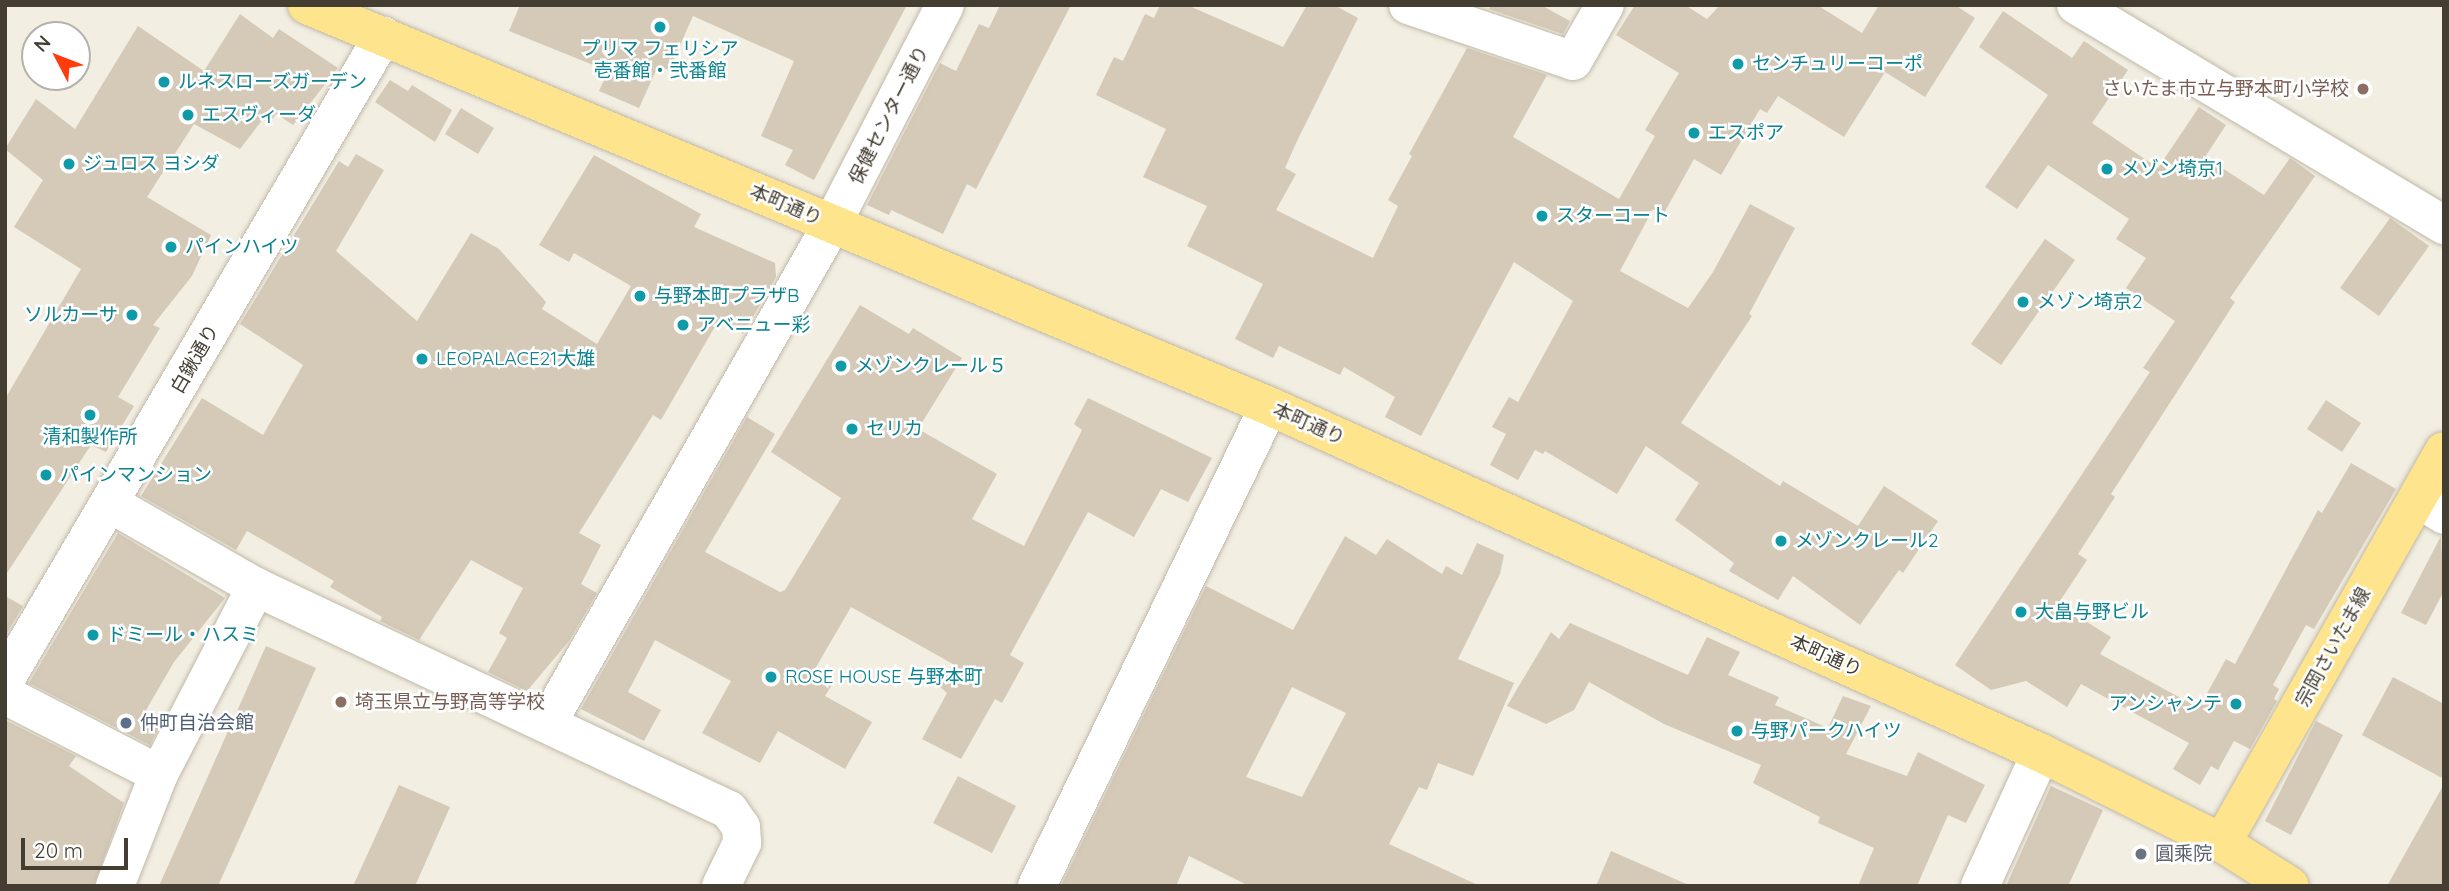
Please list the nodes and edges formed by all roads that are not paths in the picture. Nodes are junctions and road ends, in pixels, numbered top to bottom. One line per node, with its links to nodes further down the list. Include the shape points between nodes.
1 (307, 5): 6 (main road, 本町通り)
2 (945, 5): 7 (street, 保健センター通り)
3 (1408, 5): 4 (street, via 1573,61)
4 (1605, 5)
5 (2076, 5): 8 (street)
6 (383, 36): 7 (main road, 本町通り); 11 (street, 白鍬通り)
7 (832, 224): 9 (main road, 本町通り); 16 (street, 保健センター通り)
8 (2444, 225)
9 (1269, 406): 17 (main road, 本町通り); 22 (street)
10 (2444, 451): 12 (main road, 宗岡さいたま線)
11 (111, 504): 13 (street); 14 (street, 白鍬通り)
12 (2431, 506): 19 (main road, 宗岡さいたま線)
13 (256, 587): 16 (street); 18 (street)
14 (5, 680)
15 (5, 695): 18 (street)
16 (548, 722): 21 (street, via 729,810 741,827 741,843)
17 (2041, 753): 19 (main road, 本町通り); 23 (street)
18 (159, 774): 20 (street)
19 (2222, 843): 24 (main road, 本町通り)
20 (115, 886)
21 (721, 886)
22 (1037, 886)
23 (1980, 886)
24 (2290, 886)

